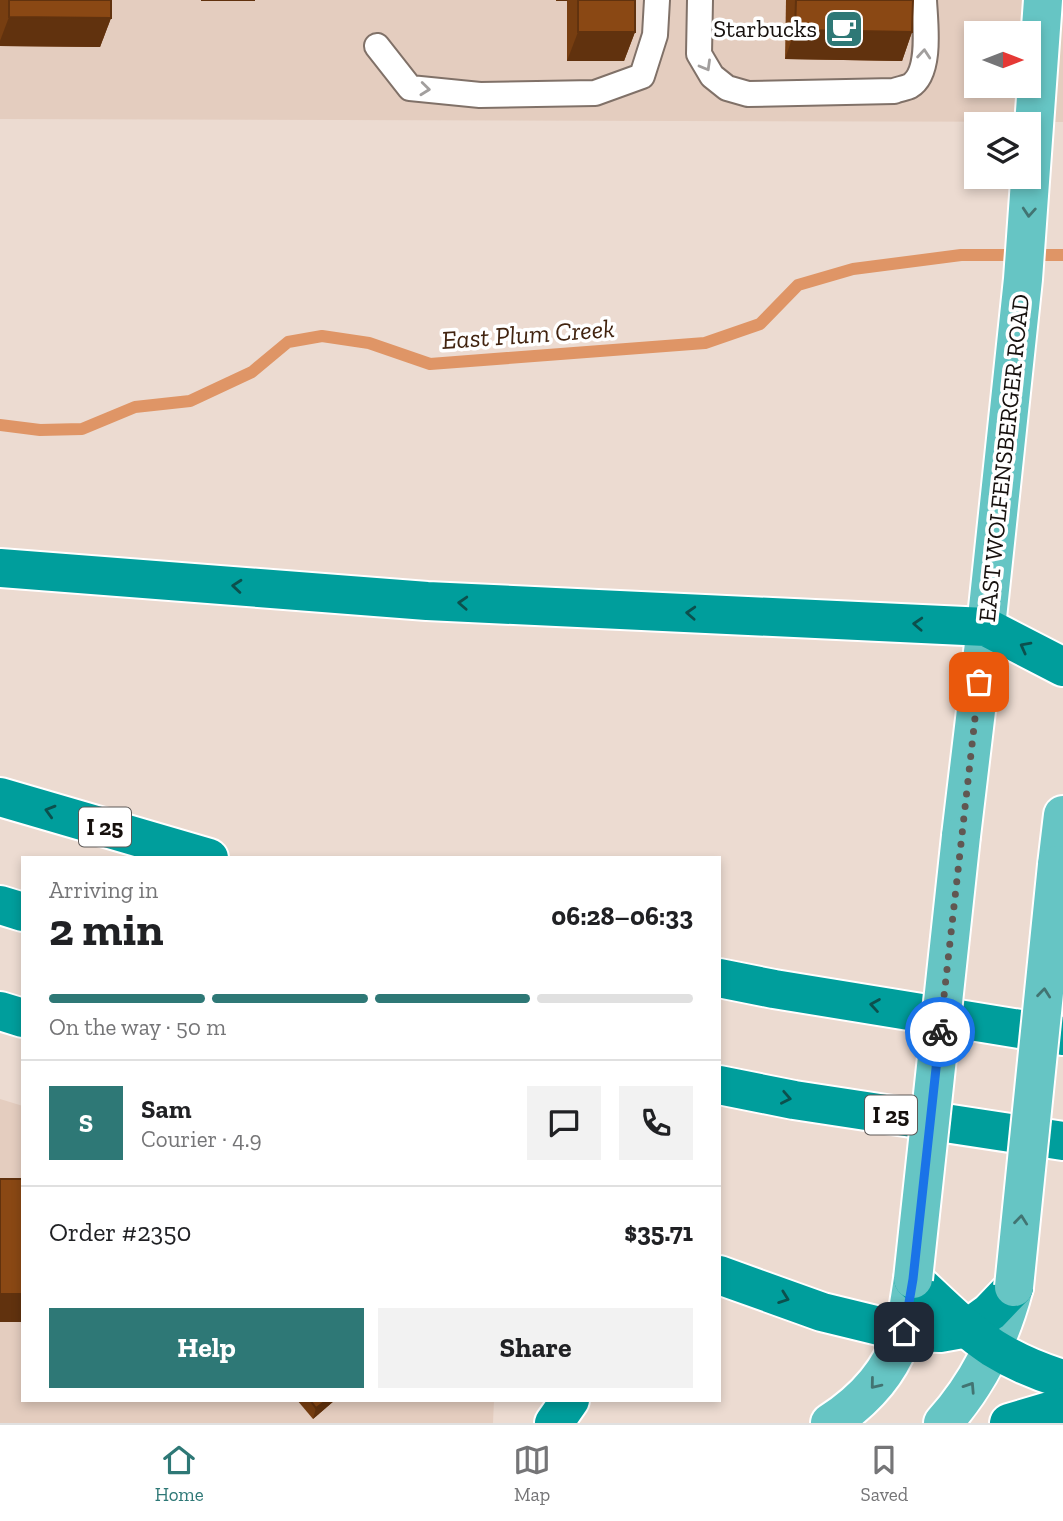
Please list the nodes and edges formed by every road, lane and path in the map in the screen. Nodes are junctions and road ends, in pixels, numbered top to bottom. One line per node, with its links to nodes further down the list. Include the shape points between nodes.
1 (657, 0): 5 (lane, one-way to 1, via 410,88 480,95 595,93 642,76 655,35)
2 (700, 0): 3 (lane, one-way to 3, via 699,54 712,76 727,88 748,94 894,91 911,85 921,75 925,55)
3 (924, 0)
4 (1043, 0): 7 (main road, EAST WOLFENSBERGER ROAD, one-way to 7, via 1023,279)
5 (377, 46)
6 (0, 568): 7 (highway, one-way to 6, via 427,601)
7 (986, 627): 8 (highway, one-way to 7); 21 (main road, EAST WOLFENSBERGER ROAD, bridge)
8 (1063, 667)
9 (0, 797): 11 (highway, I 25, one-way to 9)
10 (1063, 815): 22 (main road, one-way to 10, bridge)
11 (202, 856)
12 (0, 905): 13 (highway)
13 (21, 911)
14 (721, 978): 17 (highway, one-way to 14)
15 (0, 1011): 16 (highway)
16 (21, 1017)
17 (1063, 1036)
18 (721, 1085): 19 (highway, I 25, one-way to 19)
19 (1063, 1141)
20 (721, 1276): 23 (highway, one-way to 23, via 822,1312)
21 (913, 1279): 23 (main road, EAST WOLFENSBERGER ROAD); 24 (highway)
22 (1014, 1287): 24 (highway, via 990,1311)
23 (904, 1332): 24 (highway); 29 (main road, EAST WOLFENSBERGER ROAD, one-way to 29, via 892,1362 872,1389)
24 (980, 1337): 25 (highway, via 1021,1363); 30 (main road, one-way to 24, via 975,1380)
25 (1063, 1379)
26 (569, 1402): 28 (highway)
27 (1063, 1408): 31 (highway)
28 (554, 1423)
29 (830, 1423)
30 (943, 1423)
31 (1009, 1423)

